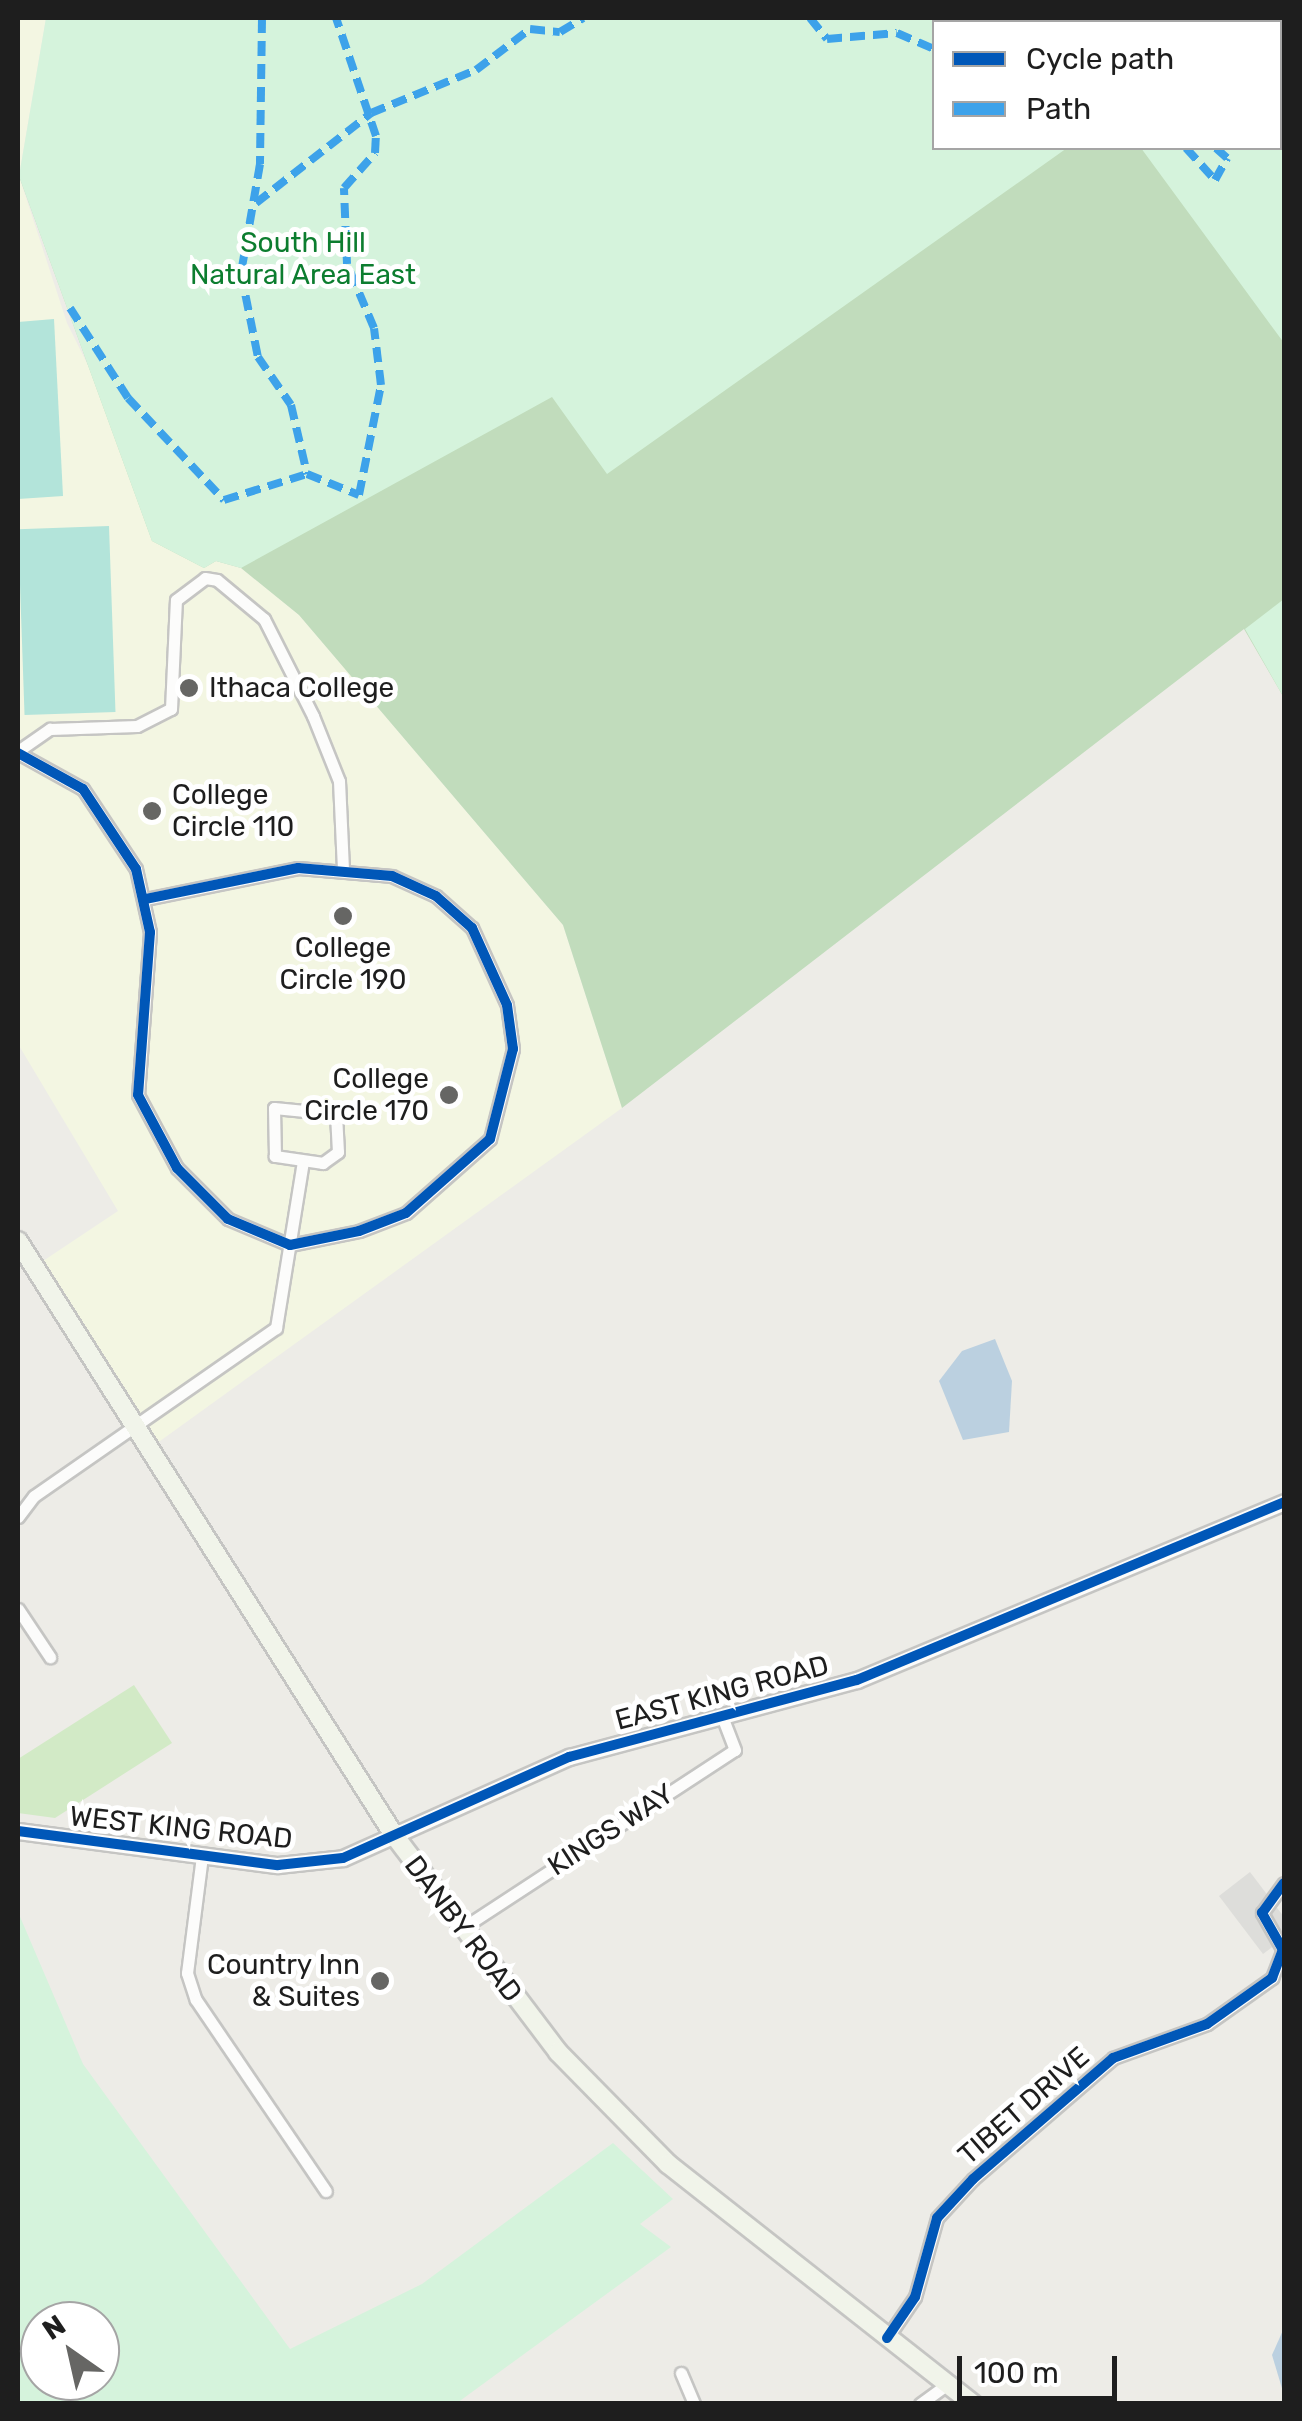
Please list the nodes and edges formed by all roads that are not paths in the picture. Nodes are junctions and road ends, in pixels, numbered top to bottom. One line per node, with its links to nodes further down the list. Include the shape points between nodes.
1 (18, 752): 2 (street, via 50,729 137,726 171,709 176,600 205,578 217,580 264,618 339,780); 3 (street, via 83,789)
2 (343, 870): 3 (street, via 251,874); 6 (street, via 406,883 472,928 497,966 511,1063 490,1139 452,1180 406,1213)
3 (146, 899): 6 (street, via 138,1095 154,1134 228,1218)
4 (303, 1162): 4 (street, via 338,1152 340,1118 274,1108 271,1152); 6 (street)
5 (18, 1242): 7 (main road, DANBY ROAD)
6 (290, 1245): 7 (street, via 276,1328)
7 (136, 1427): 9 (street); 14 (main road, DANBY ROAD)
8 (1284, 1502): 12 (street, EAST KING ROAD, via 856,1680)
9 (18, 1518)
10 (18, 1609): 11 (street)
11 (50, 1657)
12 (724, 1719): 14 (street, EAST KING ROAD, via 569,1757); 17 (street, KINGS WAY, via 734,1750)
13 (18, 1831): 15 (street, WEST KING ROAD)
14 (394, 1835): 15 (street, WEST KING ROAD, via 311,1864); 17 (main road, DANBY ROAD)
15 (202, 1856): 18 (street, via 187,1973 196,2000)
16 (1284, 1882): 19 (street, TIBET DRIVE, via 1262,1913 1282,1950 1272,1978 1207,2024 1113,2058 973,2180 937,2218 915,2297)
17 (460, 1930): 19 (main road, DANBY ROAD, via 558,2052 668,2164)
18 (326, 2191)
19 (887, 2338): 21 (main road, DANBY ROAD)
20 (681, 2373): 22 (street)
21 (948, 2384): 23 (street); 24 (main road, DANBY ROAD)
22 (694, 2404)
23 (920, 2404)
24 (973, 2404)

